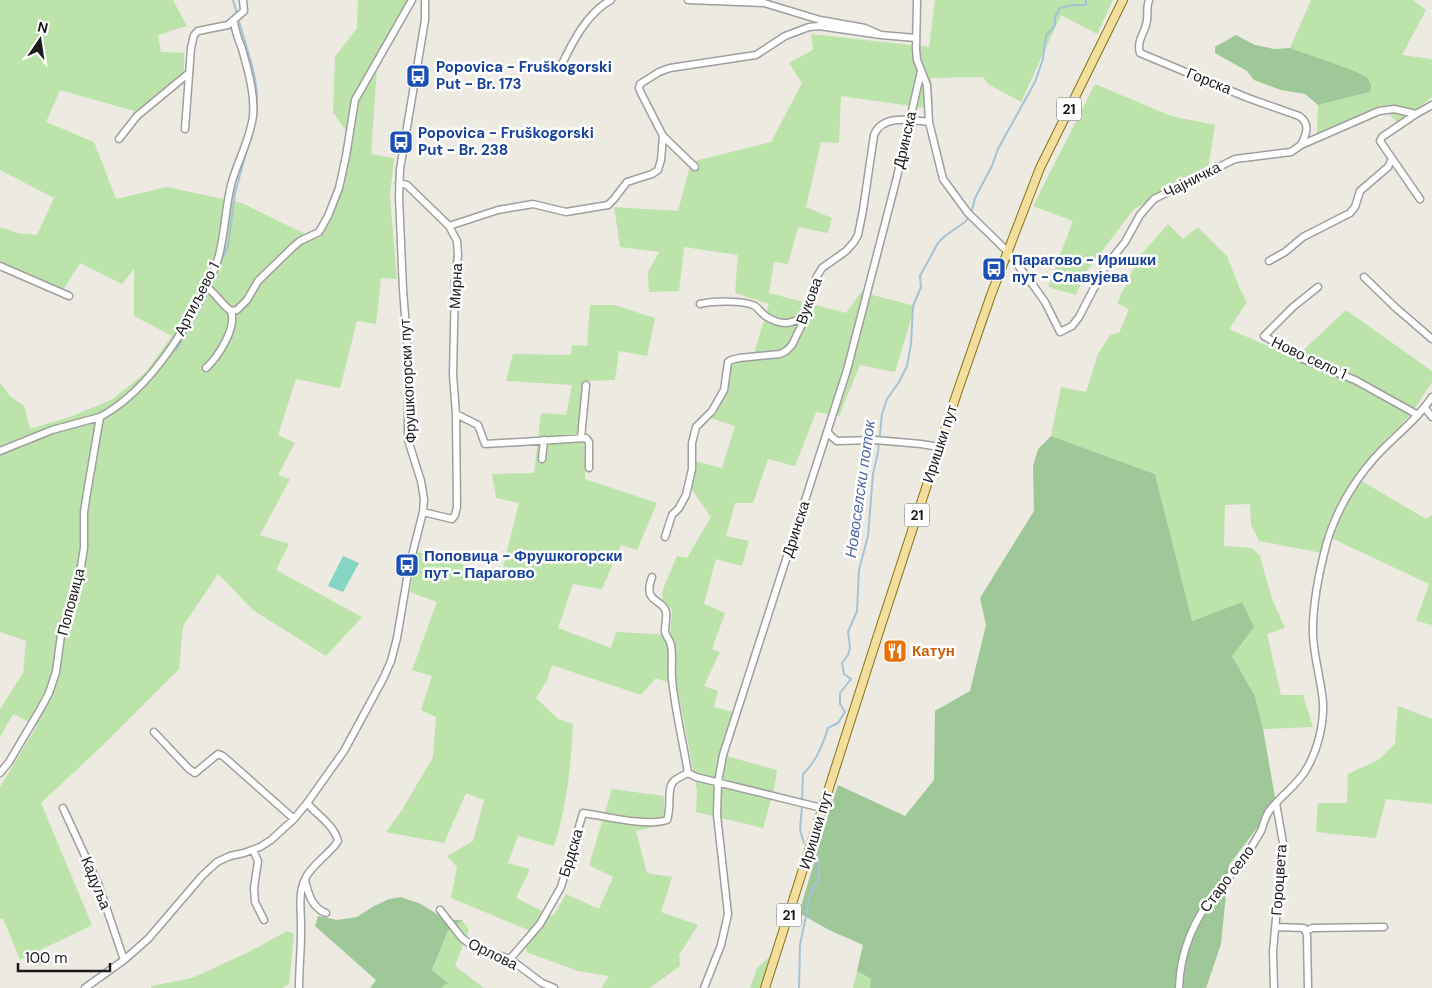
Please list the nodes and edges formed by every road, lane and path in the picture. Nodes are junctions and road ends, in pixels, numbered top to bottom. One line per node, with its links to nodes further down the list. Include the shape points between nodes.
1 (243, 0): 9 (street, via 242,13)
2 (412, 0): 36 (street, via 355,100 339,188 319,232 293,247 258,281 248,300)
3 (425, 0): 25 (street, Фрушкогорски пут, via 425,20)
4 (611, 0): 12 (street, via 583,27)
5 (688, 0): 10 (street, via 764,3 820,20 865,28)
6 (917, 0): 11 (street)
7 (1123, 0): 28 (main road, Иришки пут / 21, via 1040,168)
8 (1149, 0): 22 (street, Горска, via 1140,52 1299,116 1307,126)
9 (234, 20): 14 (street, via 228,25 194,35); 32 (street, Артиљево 1, via 248,72 253,116 231,185 218,260)
10 (881, 35): 11 (street); 20 (street, via 819,26 779,39 756,55 659,72 639,88)
11 (916, 38): 13 (street)
12 (562, 64)
13 (921, 71): 17 (street, Дринска); 18 (street, via 927,85)
14 (189, 73): 19 (street); 21 (street, via 137,116)
15 (1432, 105): 16 (street)
16 (1416, 114): 22 (street, Чајничка, via 1394,109 1379,111); 23 (street, via 1381,139)
17 (909, 120): 18 (street, Вукова); 37 (street, Вукова, via 890,121 876,128 858,235 846,251 822,268 816,278); 47 (street, Дринска, via 862,314)
18 (929, 122): 28 (street, via 943,178 975,221)
19 (185, 129)
20 (663, 136): 24 (street); 27 (street, via 658,170 627,182 608,205 566,212 533,204 498,210)
21 (119, 139)
22 (1301, 145): 28 (street, Чајничка, via 1291,152 1235,159 1154,199 1104,267 1079,317 1072,326 1060,332 1045,302)
23 (1392, 160): 26 (street); 29 (street, via 1388,168 1360,191 1350,213 1304,237)
24 (695, 167)
25 (399, 183): 27 (street, Мирна, via 407,186); 56 (street, Фрушкогорски пут, via 408,356 408,440 422,489)
26 (1420, 199)
27 (449, 226): 43 (street, Мирна, via 457,241 458,255 453,375)
28 (1007, 251): 51 (main road, Иришки пут / 21)
29 (1269, 261)
30 (0, 266): 34 (street)
31 (1364, 277): 38 (street)
32 (206, 286): 36 (street); 45 (street, Артиљево 1, via 163,359 123,402)
33 (1318, 287): 44 (street, Ново село 1, via 1264,336 1303,359 1355,380)
34 (69, 296)
35 (700, 304): 37 (street, via 755,306 779,322 791,323)
36 (231, 311): 39 (street, via 232,324 226,338)
37 (807, 314): 57 (street, Вукова, via 786,351 728,362 727,380 720,398 706,419 696,426 686,495 672,515)
38 (1432, 339)
39 (206, 368)
40 (586, 385): 48 (street)
41 (1432, 397): 42 (street, Старо село)
42 (1425, 408): 44 (street, Старо село); 46 (street)
43 (456, 414): 49 (street, via 478,425 485,444); 56 (street, Мирна, via 455,515 448,519)
44 (1418, 415): 64 (street, Старо село, via 1366,468 1336,518 1318,582 1313,636 1323,704 1321,730 1306,770)
45 (100, 417): 53 (street, Артиљево 1, via 52,430); 60 (street, Поповица, via 84,512 84,548 78,585 62,628 56,672 45,700)
46 (1432, 417)
47 (828, 432): 50 (street); 52 (street, Дринска)
48 (581, 438): 49 (street); 55 (street, via 589,442)
49 (544, 440): 54 (street)
50 (837, 441): 51 (street, via 875,440); 52 (street)
51 (939, 447): 66 (main road, Иришки пут / 21)
52 (823, 448): 62 (street, Дринска, via 726,746)
53 (0, 451)
54 (542, 459)
55 (590, 468)
56 (423, 512): 63 (street, Фрушкогорски пут, via 391,661 344,750)
57 (665, 537)
58 (652, 577): 61 (street, via 649,592 666,610 665,632 671,645 672,679)
59 (154, 732): 67 (street, via 195,773 218,754 223,756)
60 (0, 773)
61 (688, 773): 62 (street); 76 (street, Брдска, via 670,785 667,820 653,822 583,813 561,886 540,924)
62 (718, 782): 66 (street); 81 (street, Дринска, via 717,815 728,914 721,945)
63 (307, 802): 67 (street, Фрушкогорски пут); 69 (street, via 337,834 338,841)
64 (1276, 803): 73 (street, Гороцвета, via 1283,843); 83 (street, Старо село, via 1242,862 1194,925 1182,962)
65 (63, 808): 77 (street, Кадуља, via 99,886)
66 (822, 808): 82 (main road, Иришки пут / 21)
67 (294, 819): 68 (street, Фрушкогорски пут, via 271,840)
68 (253, 850): 72 (street, via 258,861 255,902); 77 (street, Фрушкогорски пут, via 217,862 148,939)
69 (305, 878): 71 (street, via 311,898 319,910); 79 (street, via 300,903)
70 (440, 910): 76 (street, Орлова, via 462,938 474,947)
71 (326, 912)
72 (264, 920)
73 (1276, 927): 75 (street, Гороцвета, via 1304,928); 84 (street, Гороцвета)
74 (1384, 927): 75 (street, Гороцвета, via 1312,928)
75 (1306, 931): 85 (street)
76 (510, 959): 80 (street, Орлова)
77 (124, 960): 78 (street, Фрушкогорски пут)
78 (85, 988)
79 (299, 988)
80 (554, 988)
81 (704, 988)
82 (765, 988)
83 (1180, 988)
84 (1274, 988)
85 (1308, 988)

